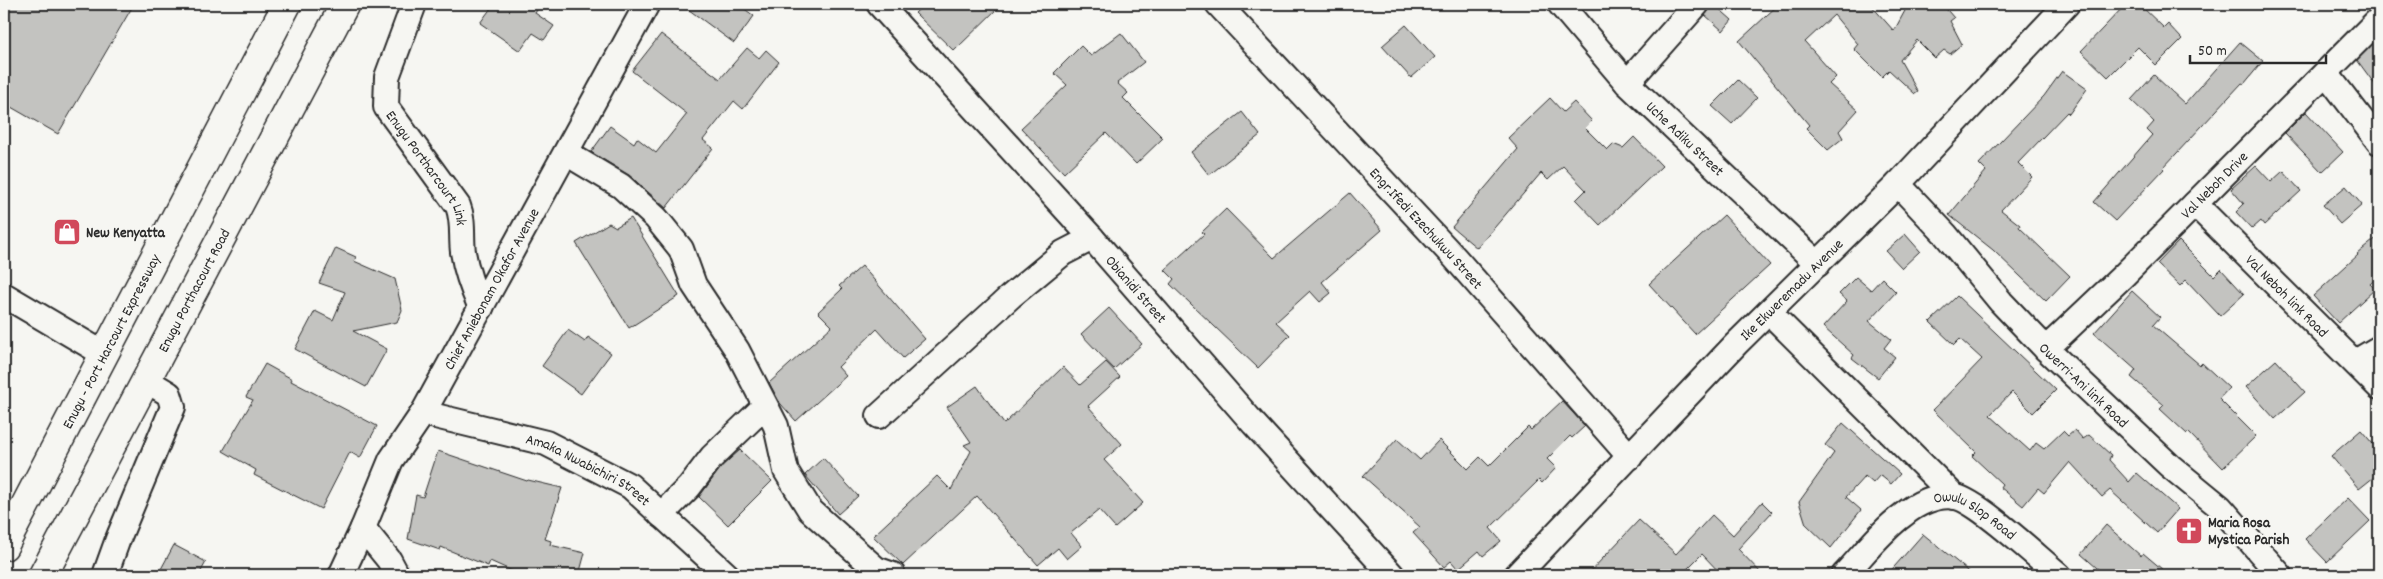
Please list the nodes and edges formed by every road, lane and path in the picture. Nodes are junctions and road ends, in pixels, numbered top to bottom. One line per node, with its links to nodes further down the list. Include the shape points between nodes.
1 (287, 4): 24 (highway, Enugu - Port Harcourt Expressway)
2 (345, 4): 26 (highway, Enugu Porthacourt Road)
3 (414, 4): 20 (street, Enugu Portharcourt Link, via 386,77 386,107 462,214 463,252)
4 (647, 4): 14 (street, Chief Aniebonam Okafor Avenue)
5 (879, 4): 17 (street, Obianidi Street)
6 (1218, 4): 31 (street, Engr.Ifedi Ezechukwu Street, via 1455,258)
7 (1560, 4): 12 (street, Uche Adiku Street)
8 (1697, 4): 12 (street)
9 (2067, 4): 15 (street, Ike Ekweremadu Avenue)
10 (2379, 19): 11 (street, Val Neboh Drive)
11 (2326, 73): 13 (street); 16 (street, Val Neboh Drive)
12 (1627, 83): 18 (street, Uche Adiku Street)
13 (2379, 142)
14 (566, 153): 20 (street, Chief Aniebonam Okafor Avenue); 28 (street, via 620,186 656,218 681,249 694,285 737,350)
15 (1898, 184): 18 (street, Ike Ekweremadu Avenue); 23 (street, Owerri-Ani link Road)
16 (2196, 204): 23 (street, Val Neboh Drive); 25 (street, Val Neboh link Road)
17 (1092, 238): 30 (street, via 1063,254 1011,296); 42 (street, Obianidi Street, via 1254,424)
18 (1818, 264): 21 (street, Ike Ekweremadu Avenue)
19 (4, 295): 24 (street)
20 (481, 308): 29 (street, Chief Aniebonam Okafor Avenue)
21 (1769, 312): 31 (street, Ike Ekweremadu Avenue); 32 (street)
22 (2379, 348): 25 (street)
23 (2046, 349): 46 (street, Owerri-Ani link Road, via 2170,466 2220,507)
24 (104, 354): 35 (highway, Enugu - Port Harcourt Expressway)
25 (2355, 362): 27 (street, Val Neboh link Road)
26 (146, 380): 36 (highway, Enugu Porthacourt Road); 37 (street, via 169,394 173,407)
27 (2379, 387)
28 (765, 406): 33 (street, via 712,457 689,487); 41 (street, via 776,426 786,471 810,510 876,568)
29 (423, 413): 33 (street, Amaka Nwabichiri Street, via 546,443 630,486); 34 (street, Chief Aniebonam Okafor Avenue, via 391,460)
30 (879, 416)
31 (1630, 457): 43 (street, Ike Ekweremadu Avenue)
32 (1955, 497): 44 (street, Owulu Slop Road, via 1936,498 1902,515); 45 (street, Owulu Slop Road, via 1973,505)
33 (661, 515): 40 (street, Amaka Nwabichiri Street)
34 (363, 528): 38 (street, Chief Aniebonam Okafor Avenue); 39 (street)
35 (4, 546)
36 (43, 575)
37 (105, 575)
38 (341, 575)
39 (397, 575)
40 (726, 575)
41 (893, 575)
42 (1392, 575)
43 (1518, 575)
44 (1844, 575)
45 (2059, 575)
46 (2280, 575)

